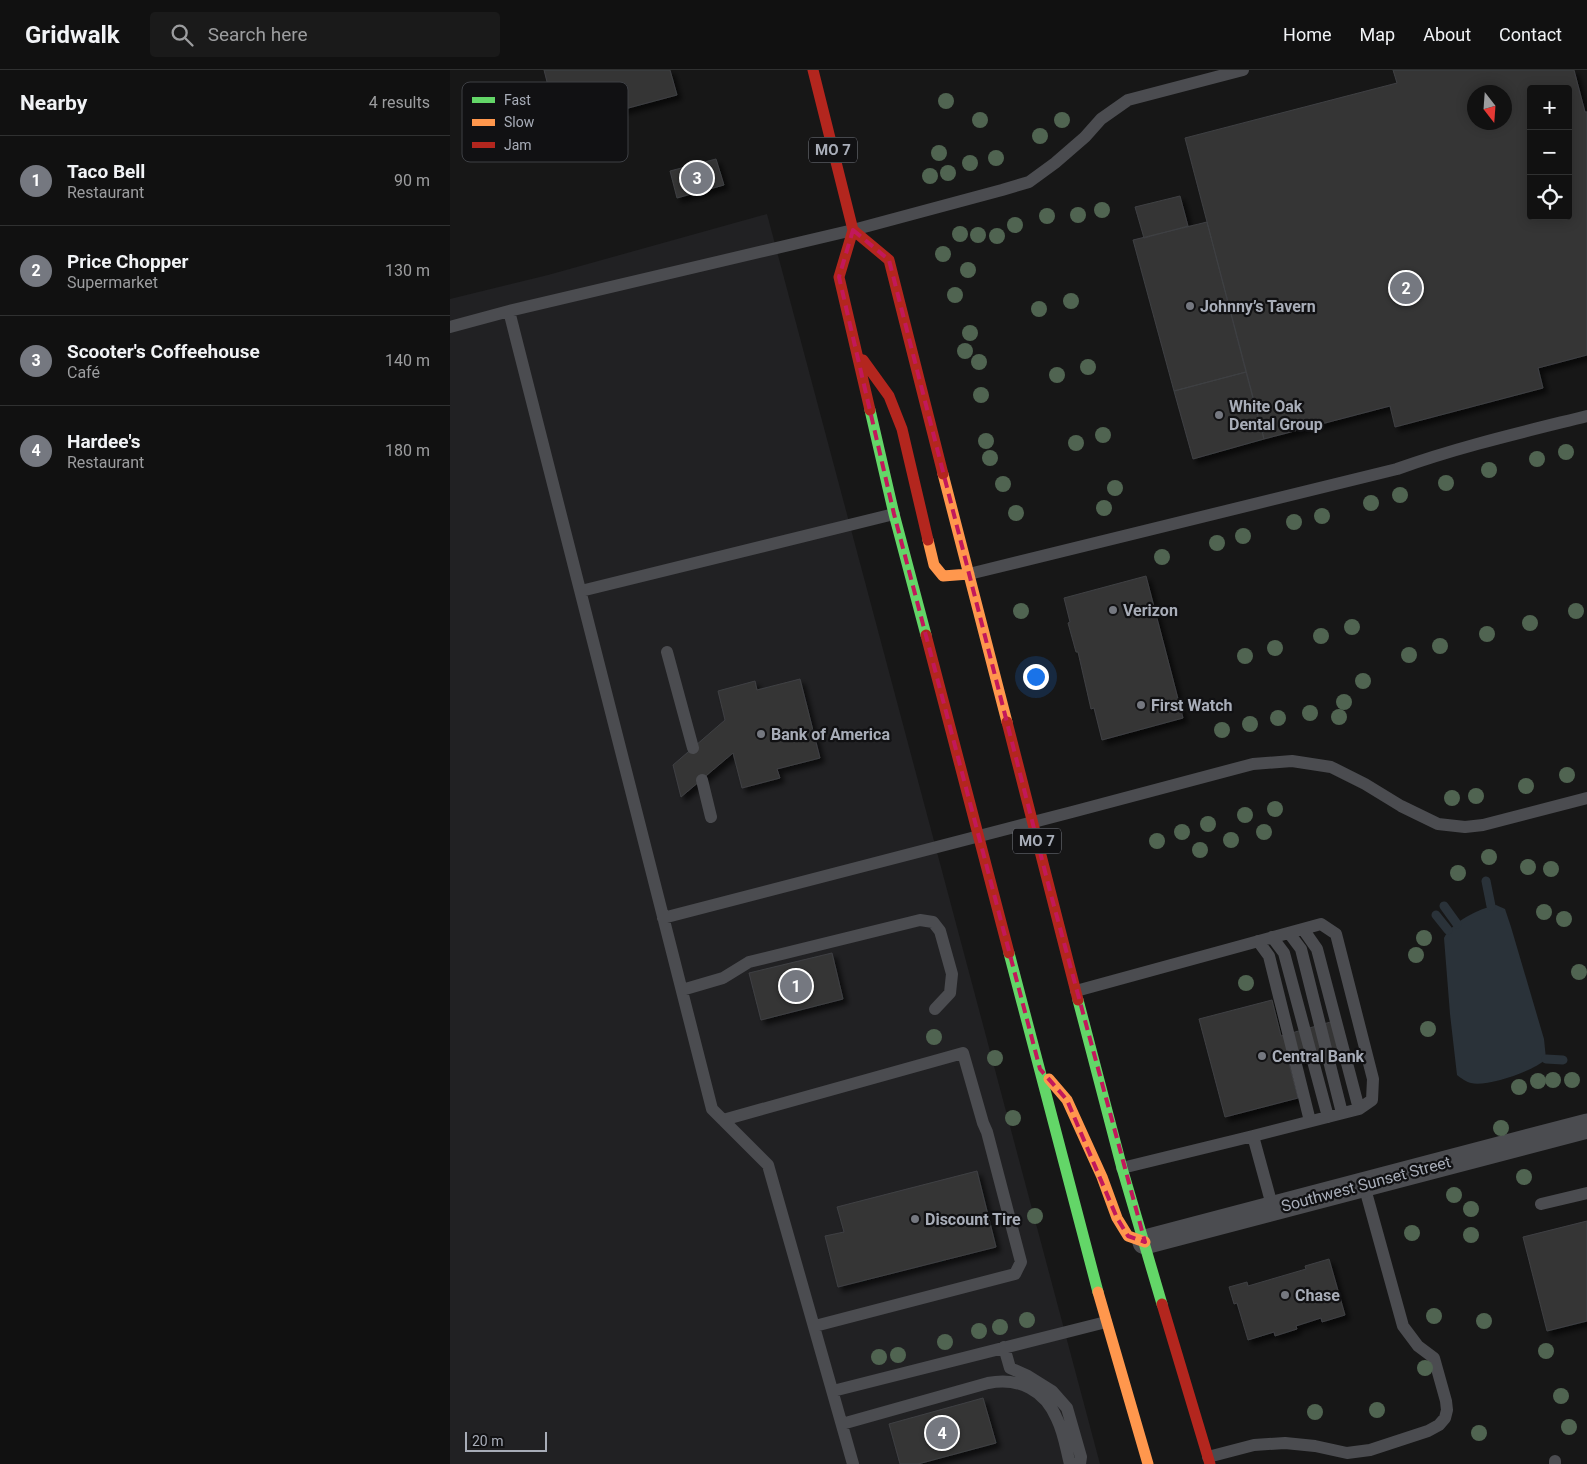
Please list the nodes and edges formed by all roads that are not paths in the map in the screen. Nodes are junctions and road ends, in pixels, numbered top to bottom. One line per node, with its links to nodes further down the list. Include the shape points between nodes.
1 (813, 70): 3 (main road, MO 7)
2 (1243, 70): 3 (lane, via 1128,100 1101,119 1085,137 1029,182)
3 (853, 230): 4 (lane); 6 (main road, via 839,277); 9 (main road, MO 7, via 889,260)
4 (509, 311): 5 (lane); 10 (lane)
5 (450, 327)
6 (856, 350): 8 (main road); 9 (main road, via 889,396 902,429 934,565 943,576)
7 (1587, 416): 9 (lane, via 1387,471)
8 (894, 514): 10 (lane); 17 (main road)
9 (969, 574): 16 (main road, MO 7)
10 (581, 591): 18 (lane)
11 (667, 652): 12 (lane)
12 (692, 748)
13 (702, 780): 15 (lane)
14 (1587, 798): 16 (lane, via 1483,825 1438,824 1331,767 1292,761 1253,764)
15 (711, 817)
16 (1033, 822): 17 (lane); 24 (main road, MO 7)
17 (978, 837): 18 (lane); 26 (main road)
18 (664, 918): 23 (lane)
19 (1303, 929): 20 (lane); 27 (lane, via 1317,949); 27 (lane, via 1321,924 1336,934 1373,1079 1372,1100)
20 (1289, 933): 21 (lane); 28 (lane, via 1302,949)
21 (1272, 937): 22 (lane); 29 (lane, via 1284,952)
22 (1258, 941): 24 (lane); 31 (lane, via 1269,956)
23 (682, 990): 25 (lane, via 723,978 749,962 920,920 933,922 940,931 952,974 950,993); 30 (lane, via 712,1109)
24 (1076, 992): 34 (main road, MO 7)
25 (935, 1008)
26 (1040, 1069): 39 (main road, via 1066,1100 1117,1218 1128,1236); 40 (main road)
27 (1359, 1109): 28 (lane)
28 (1342, 1113): 29 (lane)
29 (1328, 1117): 31 (lane)
30 (723, 1120): 41 (lane, via 768,1165); 41 (lane, via 963,1053 1020,1262 1015,1274)
31 (1310, 1122): 33 (lane)
32 (1587, 1126): 35 (street, Southwest Sunset Street)
33 (1253, 1136): 34 (lane); 38 (lane)
34 (1122, 1168): 39 (main road, MO 7)
35 (1364, 1185): 38 (street, Southwest Sunset Street); 45 (lane, via 1403,1326 1418,1346 1434,1358 1447,1410 1445,1418 1428,1431 1370,1450 1347,1453 1285,1442 1254,1445)
36 (1587, 1193): 37 (lane)
37 (1541, 1204)
38 (1273, 1209): 39 (street, Southwest Sunset Street)
39 (1145, 1242): 45 (main road, MO 7)
40 (1106, 1322): 42 (lane); 49 (main road)
41 (815, 1326): 43 (lane)
42 (1004, 1348): 43 (lane); 48 (lane, via 1010,1368 1052,1391 1066,1408 1081,1457)
43 (833, 1391): 44 (lane)
44 (842, 1424): 46 (lane); 47 (lane, via 988,1383 1015,1382 1034,1390 1052,1408)
45 (1209, 1460)
46 (853, 1464)
47 (1070, 1464)
48 (1080, 1464)
49 (1148, 1464)

